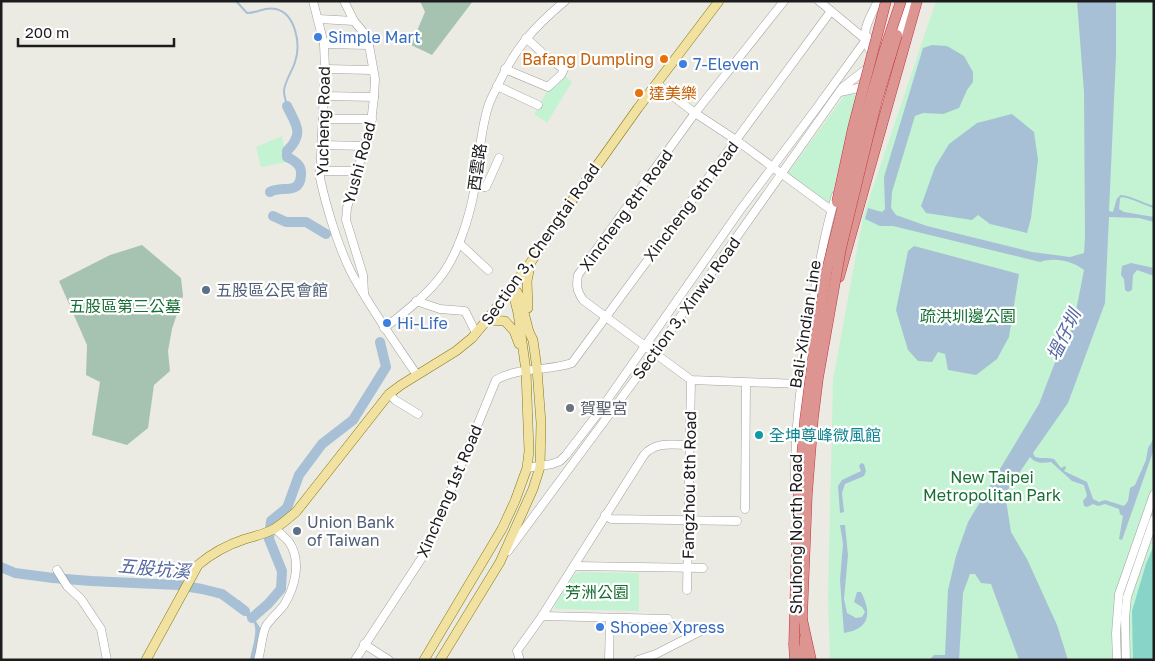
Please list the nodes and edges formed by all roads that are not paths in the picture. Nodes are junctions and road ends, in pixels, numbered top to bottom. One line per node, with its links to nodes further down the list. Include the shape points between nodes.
1 (313, 1): 14 (street, Yucheng Road)
2 (344, 1): 15 (street, Yushi Road)
3 (564, 1): 16 (street, 西雲路)
4 (719, 1): 24 (main road, Section 3, Chengtai Road)
5 (784, 1): 31 (street, Xincheng 8th Road)
6 (819, 1): 12 (street)
7 (878, 1): 13 (street)
8 (901, 1): 47 (highway, Bali-Xindian Line, bridge, via 865,120)
9 (909, 1): 20 (street, via 898,37); 50 (highway, Bali-Xindian Line, bridge, via 877,100)
10 (917, 1): 50 (highway, bridge)
11 (889, 2): 13 (street); 17 (street, via 876,30); 47 (highway, bridge, via 853,128 831,234)
12 (831, 11): 17 (street); 34 (street, Xincheng 6th Road)
13 (871, 15): 17 (street)
14 (319, 19): 15 (street); 18 (street, Yucheng Road)
15 (354, 21): 19 (street, Yushi Road)
16 (526, 38): 23 (street, 西雲路); 23 (street, via 564,69 561,75 548,87)
17 (865, 39): 20 (street); 38 (street, Section 3, Xinwu Road)
18 (324, 44): 19 (street); 21 (street, Yucheng Road)
19 (369, 45): 22 (street, Yushi Road)
20 (877, 59): 26 (street, Section 3, Xinwu Road); 29 (street, Shuhong North Road, via 880,71)
21 (325, 69): 22 (street); 27 (street, Yucheng Road)
22 (372, 70): 28 (street, Yushi Road)
23 (505, 70): 25 (street, 西雲路)
24 (657, 84): 31 (street); 45 (main road, Section 3, Chengtai Road, via 600,159)
25 (497, 86): 30 (street); 42 (street, 西雲路, via 480,139)
26 (840, 92): 29 (street, via 858,88 864,90); 41 (street, Section 3, Xinwu Road)
27 (324, 96): 28 (street); 32 (street, Yucheng Road)
28 (374, 97): 33 (street, Yushi Road)
29 (869, 98): 43 (street, Shuhong North Road)
30 (538, 105)
31 (695, 113): 34 (street); 52 (street, Xincheng 8th Road, via 578,275 577,291)
32 (323, 119): 33 (street); 35 (street, Yucheng Road)
33 (372, 119): 36 (street, Yushi Road)
34 (736, 140): 38 (street); 52 (street, Xincheng 6th Road)
35 (322, 145): 36 (street); 39 (street, Yucheng Road)
36 (365, 146): 40 (street, Yushi Road)
37 (499, 158): 42 (street, via 486,187)
38 (772, 167): 41 (street); 57 (street, Section 3, Xinwu Road)
39 (320, 171): 40 (street); 49 (street, Yucheng Road, via 340,243)
40 (357, 171): 49 (street, Yushi Road, via 346,220 363,275)
41 (781, 174): 43 (street); 58 (street, Section 3, Xinwu Road)
42 (475, 187): 44 (street, 西雲路)
43 (831, 210): 64 (street, Shuhong North Road)
44 (458, 243): 46 (street); 51 (street, 西雲路, via 438,280)
45 (531, 262): 48 (main road, Section 3, Chengtai Road); 56 (main road, via 526,294)
46 (488, 270)
47 (827, 270): 99 (highway, Bali-Xindian Line, bridge, via 810,376 798,502 794,645)
48 (512, 288): 53 (main road, Section 3, Chengtai Road); 56 (main road, via 520,297); 60 (main road)
49 (364, 295): 54 (street, Yushi Road)
50 (832, 297): 86 (highway, Bali-Xindian Line, bridge, via 813,418)
51 (416, 301): 54 (street, 西雲路); 55 (street, via 440,309 465,311)
52 (604, 317): 57 (street, Xincheng 8th Road); 59 (street, Xincheng 6th Road, via 572,363)
53 (487, 320): 55 (main road, Section 3, Chengtai Road); 60 (main road, via 505,321 510,325 518,340)
54 (384, 328): 61 (street, Yushi Road)
55 (476, 333): 61 (main road, Section 3, Chengtai Road)
56 (533, 340): 59 (main road)
57 (644, 346): 58 (street, Xincheng 8th Road); 68 (street, Section 3, Xinwu Road, via 566,455 560,461)
58 (654, 354): 62 (street, Xincheng 8th Road); 77 (street, Section 3, Xinwu Road)
59 (537, 369): 60 (street, Xincheng 1st Road); 68 (main road)
60 (526, 370): 69 (main road); 88 (street, Xincheng 1st Road, via 496,380 424,553)
61 (417, 375): 65 (main road, Section 3, Chengtai Road)
62 (691, 380): 63 (street); 67 (street, Fangzhou 8th Road)
63 (746, 383): 64 (street); 71 (street)
64 (800, 384): 99 (street, Shuhong North Road, via 795,483)
65 (389, 394): 66 (street); 76 (main road, Section 3, Chengtai Road, via 296,512)
66 (418, 414)
67 (688, 445): 72 (street, via 649,448); 74 (street, Fangzhou 8th Road)
68 (540, 466): 69 (street, Section 3, Xinwu Road); 77 (main road, via 527,504)
69 (527, 468): 94 (main road, via 502,529)
70 (1154, 494): 101 (street, via 1119,594)
71 (745, 508)
72 (605, 515): 74 (street, via 611,519); 78 (street)
73 (1154, 519): 102 (street, via 1127,596)
74 (688, 520): 75 (street); 79 (street, Fangzhou 8th Road)
75 (737, 521)
76 (275, 528): 90 (main road, Section 3, Chengtai Road, via 224,547 198,566); 91 (street, via 293,551 295,578 284,605 266,626)
77 (500, 562): 95 (main road)
78 (574, 566): 79 (street); 83 (street)
79 (687, 568): 80 (street); 82 (street, Fangzhou 8th Road)
80 (703, 568)
81 (58, 572): 89 (street, via 101,629)
82 (687, 590)
83 (542, 616): 84 (street); 96 (street, via 517,650)
84 (610, 618): 85 (street); 97 (street)
85 (668, 619)
86 (802, 619): 99 (highway, Bali-Xindian Line); 100 (highway)
87 (701, 631): 98 (street)
88 (364, 644): 92 (street, Xincheng 1st Road); 93 (street)
89 (108, 660)
90 (146, 660)
91 (258, 660)
92 (355, 660)
93 (389, 660)
94 (424, 660)
95 (440, 660)
96 (520, 660)
97 (609, 660)
98 (638, 660)
99 (798, 660)
100 (811, 660)
101 (1117, 660)
102 (1126, 660)

